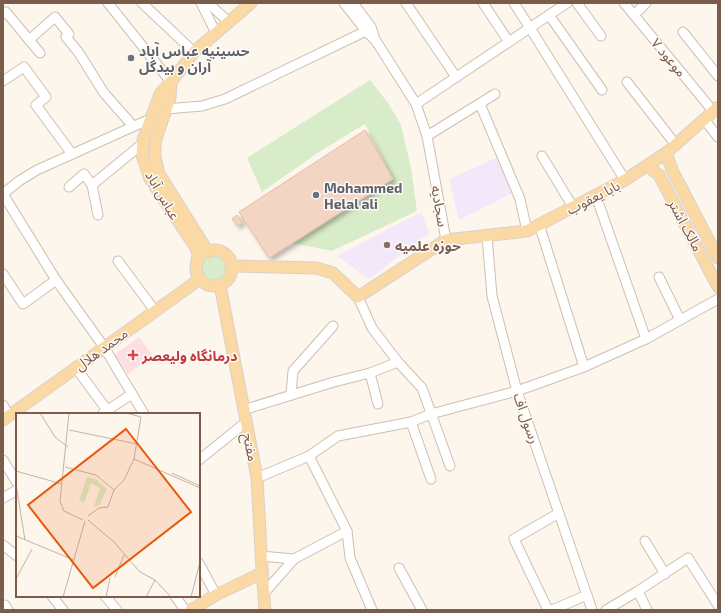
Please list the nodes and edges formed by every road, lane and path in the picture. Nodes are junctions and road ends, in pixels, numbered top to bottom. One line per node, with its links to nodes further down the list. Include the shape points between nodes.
1 (108, 3): 32 (street)
2 (142, 3): 27 (street)
3 (201, 3): 22 (street)
4 (208, 3): 18 (street)
5 (252, 3): 18 (main road, عباس آباد)
6 (344, 3): 20 (street, سجادیه)
7 (353, 3): 25 (street, via 371,27)
8 (406, 3): 30 (street)
9 (482, 3): 26 (street)
10 (514, 3): 19 (street)
11 (568, 3): 16 (street)
12 (577, 3): 23 (street)
13 (624, 3): 17 (street, موعود ۷)
14 (646, 3): 17 (street)
15 (3, 14): 24 (street, via 6,12)
16 (549, 15): 19 (street); 34 (street)
17 (634, 15): 39 (street, موعود ۷)
18 (229, 22): 22 (main road, عباس آباد)
19 (530, 28): 26 (street); 53 (street)
20 (366, 31): 25 (street, سجادیه); 38 (street, via 225,99 202,106)
21 (683, 32): 29 (street)
22 (216, 34): 27 (main road, عباس آباد)
23 (601, 36)
24 (29, 40): 28 (street); 42 (street, via 55,17 69,34 66,38 80,53 104,93)
25 (376, 41): 36 (street, سجادیه)
26 (509, 42): 30 (street)
27 (194, 52): 32 (main road, عباس آباد)
28 (40, 54)
29 (718, 76)
30 (456, 77): 36 (street)
31 (3, 81): 48 (street, via 24,67 46,97 36,105)
32 (171, 82): 38 (main road, عباس آباد); 40 (main road, عباس آباد, via 160,94)
33 (627, 82): 46 (street)
34 (602, 90)
35 (495, 94): 37 (street)
36 (416, 104): 43 (street, سجادیه)
37 (480, 104): 43 (street); 61 (street, via 520,199)
38 (166, 109): 64 (main road, عباس آباد, via 154,142 159,174)
39 (716, 109): 41 (main road, بابا یعقوب)
40 (150, 119): 42 (street); 45 (main road, عباس آباد)
41 (704, 119): 44 (street); 46 (main road, بابا یعقوب)
42 (133, 126): 48 (street)
43 (427, 136): 63 (street, سجادیه)
44 (718, 137)
45 (142, 144): 54 (street); 67 (main road, عباس آباد, via 142,155 150,179 196,248)
46 (676, 145): 47 (main road, بابا یعقوب)
47 (666, 153): 50 (main road, بابا یعقوب); 51 (main road, مالک اشتر)
48 (72, 154): 56 (street, via 19,181)
49 (542, 156): 58 (street)
50 (648, 166): 52 (main road, مالک اشتر); 53 (main road, بابا یعقوب)
51 (672, 170): 52 (main road, via 664,168); 65 (main road, مالک اشتر)
52 (659, 175): 74 (main road, مالک اشتر)
53 (625, 180): 57 (main road, بابا یعقوب)
54 (92, 185): 55 (street, via 84,174); 59 (street)
55 (69, 187)
56 (3, 194): 72 (street)
57 (596, 196): 58 (main road, بابا یعقوب); 80 (street)
58 (573, 207): 60 (main road, بابا یعقوب)
59 (98, 215)
60 (539, 224): 61 (main road, بابا یعقوب); 83 (street)
61 (527, 230): 62 (main road, بابا یعقوب)
62 (487, 236): 63 (main road, بابا یعقوب); 86 (street, رسول اف, via 492,296)
63 (446, 240): 75 (main road, سجادیه)
64 (208, 252): 67 (main road); 68 (main road, via 214,251 225,255)
65 (718, 258)
66 (118, 261): 77 (street)
67 (197, 263): 71 (main road)
68 (231, 266): 73 (main road, via 229,277); 75 (main road, via 316,268 333,273)
69 (3, 274): 72 (street, via 22,304)
70 (659, 277): 78 (street)
71 (200, 279): 73 (main road, via 209,285); 77 (main road, محمد هلال)
72 (56, 280): 81 (street)
73 (220, 285): 91 (main road, مفتح)
74 (718, 287)
75 (358, 297): 82 (street, via 372,328)
76 (718, 299): 78 (street)
77 (155, 311): 81 (main road, محمد هلال)
78 (680, 320): 80 (street)
79 (333, 326): 88 (street, via 294,371)
80 (646, 339): 83 (street)
81 (104, 347): 84 (main road, محمد هلال); 87 (street)
82 (398, 362): 85 (street); 96 (street, via 422,388)
83 (584, 367): 86 (street)
84 (76, 368): 92 (main road, محمد هلال); 93 (street)
85 (370, 373): 88 (street); 89 (street)
86 (517, 391): 96 (street); 109 (street, رسول اف)
87 (132, 394): 93 (street); 94 (street)
88 (291, 395): 91 (street)
89 (378, 404)
90 (3, 405): 97 (street)
91 (243, 410): 98 (main road, مفتح)
92 (22, 411)
93 (105, 413)
94 (143, 413)
95 (16, 414): 97 (main road, محمد هلال)
96 (431, 414): 99 (street); 103 (street)
97 (6, 418)
98 (246, 422): 101 (street); 104 (main road, مفتح)
99 (411, 422): 100 (street, via 338,436); 105 (street)
100 (309, 456): 104 (street); 110 (street)
101 (200, 459)
102 (3, 460): 106 (street)
103 (450, 466)
104 (257, 478): 114 (main road, مفتح)
105 (431, 479)
106 (16, 481)
107 (16, 491): 108 (street)
108 (3, 498)
109 (559, 513): 123 (street, رسول اف); 138 (street, via 514,539)
110 (347, 531): 115 (street); 136 (street, via 350,558)
111 (645, 541): 119 (street)
112 (3, 545): 113 (street)
113 (16, 555)
114 (261, 556): 115 (street); 118 (main road, مفتح)
115 (294, 559): 121 (street)
116 (200, 565): 124 (street)
117 (399, 568): 137 (street)
118 (262, 573): 121 (main road, مفتح); 124 (main road)
119 (665, 574): 120 (street); 122 (street, via 688,558)
120 (638, 591): 141 (street); 142 (street)
121 (264, 593): 135 (main road, مفتح)
122 (715, 593): 128 (street)
123 (587, 595): 139 (street); 140 (street, رسول اف)
124 (216, 596): 134 (main road)
125 (53, 597): 132 (street)
126 (106, 597): 130 (street)
127 (177, 597): 133 (street)
128 (718, 605)
129 (3, 607): 131 (street)
130 (116, 609)
131 (8, 610)
132 (63, 610)
133 (185, 610)
134 (191, 610)
135 (265, 610)
136 (372, 610)
137 (422, 610)
138 (548, 610)
139 (552, 610)
140 (592, 610)
141 (606, 610)
142 (647, 610)

